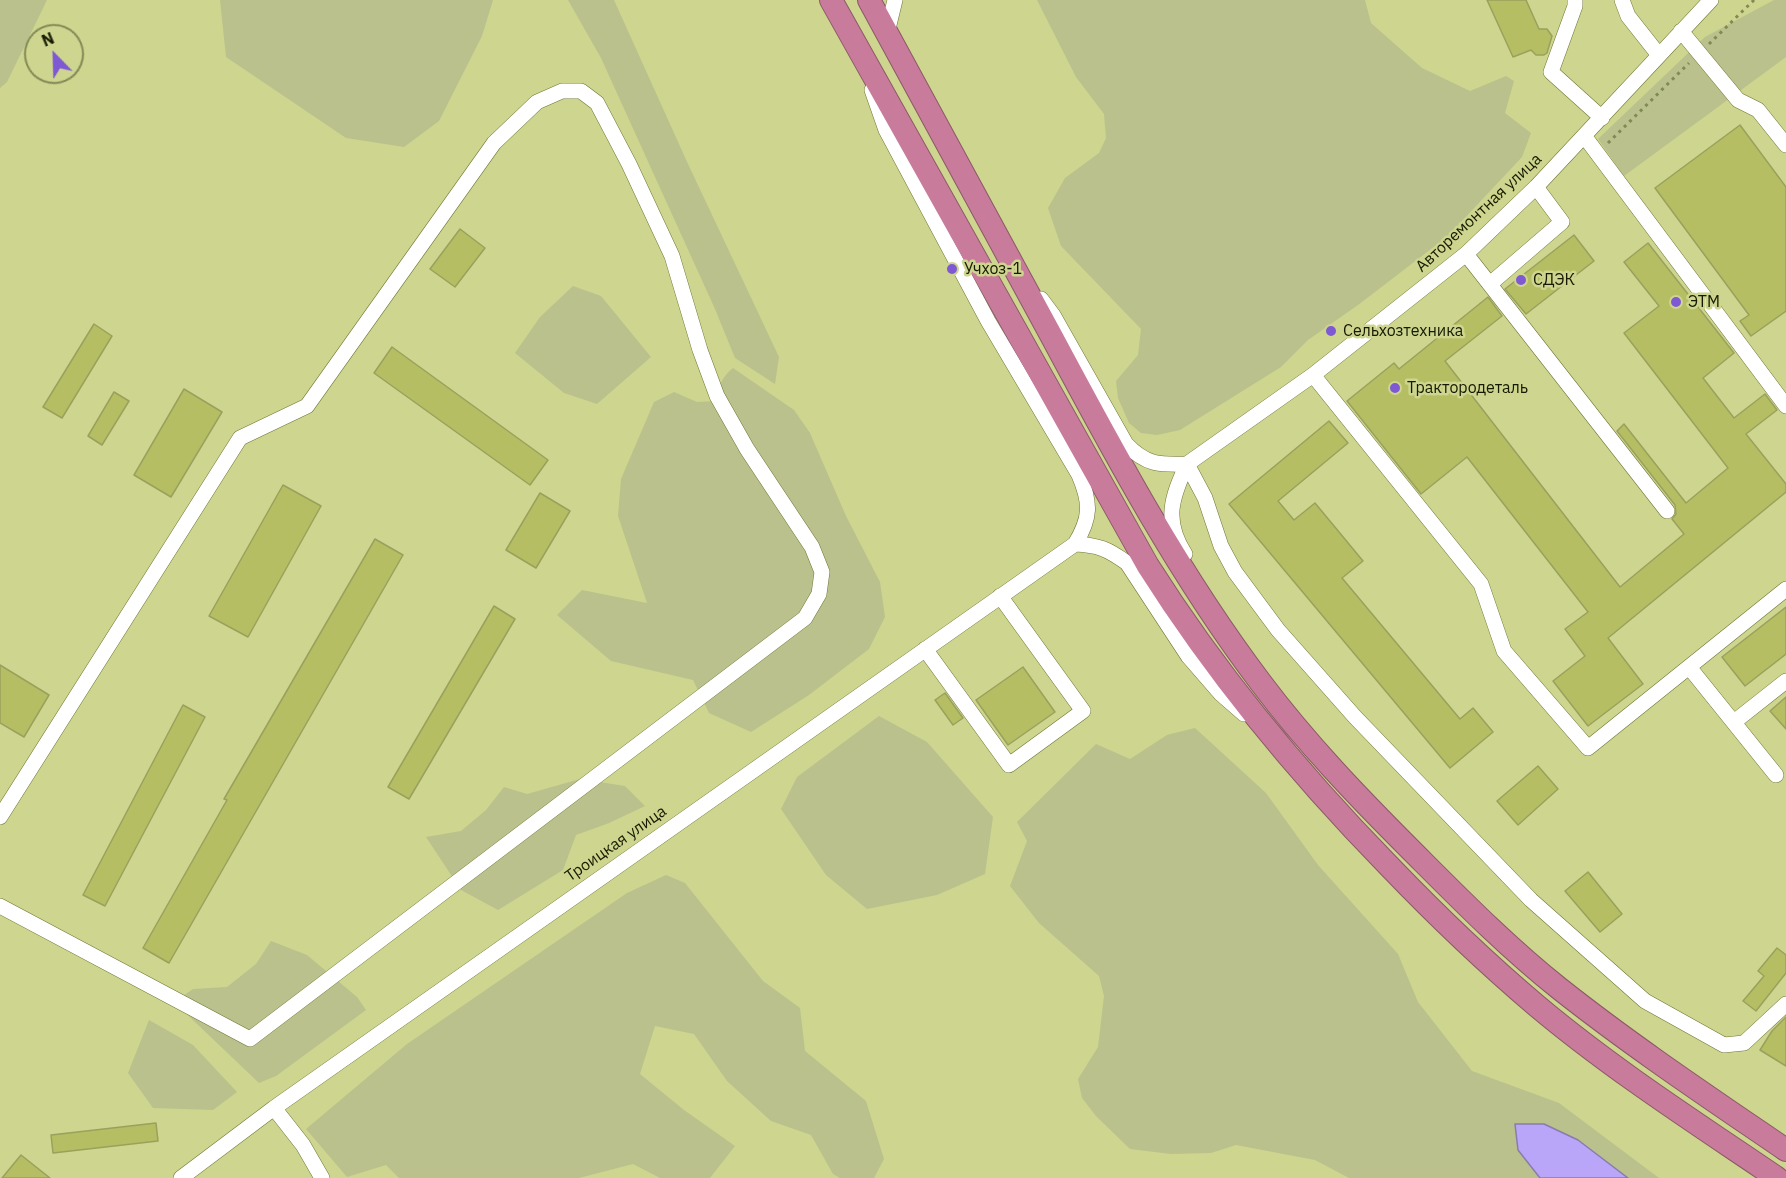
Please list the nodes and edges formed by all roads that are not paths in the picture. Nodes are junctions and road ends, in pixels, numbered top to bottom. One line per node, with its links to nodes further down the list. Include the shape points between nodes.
1 (831, 0): 9 (highway)
2 (869, 0): 8 (highway)
3 (895, 0): 8 (street)
4 (1575, 0): 11 (street, via 1551,72)
5 (1622, 0): 10 (street, via 1628,16)
6 (1711, 0): 7 (street, Авторемонтная улица)
7 (1681, 31): 10 (street, Авторемонтная улица); 13 (street, via 1738,100 1758,110)
8 (887, 33): 16 (highway)
9 (859, 51): 22 (street, via 886,130 988,321 1086,490 1089,511); 30 (highway, via 1148,566 1183,621)
10 (1658, 54): 11 (street, Авторемонтная улица)
11 (1602, 118): 12 (street, Авторемонтная улица)
12 (1584, 137): 14 (street, Авторемонтная улица); 19 (street)
13 (1786, 145)
14 (1536, 187): 15 (street, Авторемонтная улица); 17 (street, via 1562,222)
15 (1466, 254): 17 (street); 18 (street, Авторемонтная улица)
16 (1008, 256): 20 (street, via 1053,315 1126,444 1151,463); 28 (highway, via 1178,560)
17 (1490, 284): 21 (street)
18 (1313, 375): 20 (street, Авторемонтная улица); 26 (street, via 1481,584 1504,651 1588,747)
19 (1786, 406)
20 (1187, 464): 28 (street, via 1172,503 1171,520 1179,546 1238,637); 34 (street, via 1235,572 1278,630 1355,717 1531,900 1645,1001 1724,1045 1744,1043)
21 (1667, 512)
22 (1075, 544): 24 (street, Троицкая улица); 30 (street, via 1098,545 1127,564 1188,656 1221,694)
23 (1786, 589): 26 (street)
24 (1000, 596): 25 (street, Троицкая улица); 25 (street, via 1083,711 1009,765)
25 (925, 649): 35 (street, Троицкая улица)
26 (1689, 667): 29 (street)
27 (1786, 681): 29 (street)
28 (1261, 684): 36 (highway, via 1391,830 1516,952 1615,1031)
29 (1734, 722): 31 (street)
30 (1274, 740): 39 (highway, via 1381,858 1506,979 1598,1053)
31 (1776, 774)
32 (0, 817): 33 (street, via 240,438 307,406 494,143 537,102 562,91 581,91 597,103 672,256 717,396 812,547 822,572 819,594 805,618 250,1039)
33 (0, 906)
34 (1784, 1008)
35 (274, 1108): 37 (street, Троицкая улица); 38 (street)
36 (1786, 1150)
37 (181, 1178)
38 (322, 1178)
39 (1777, 1178)

